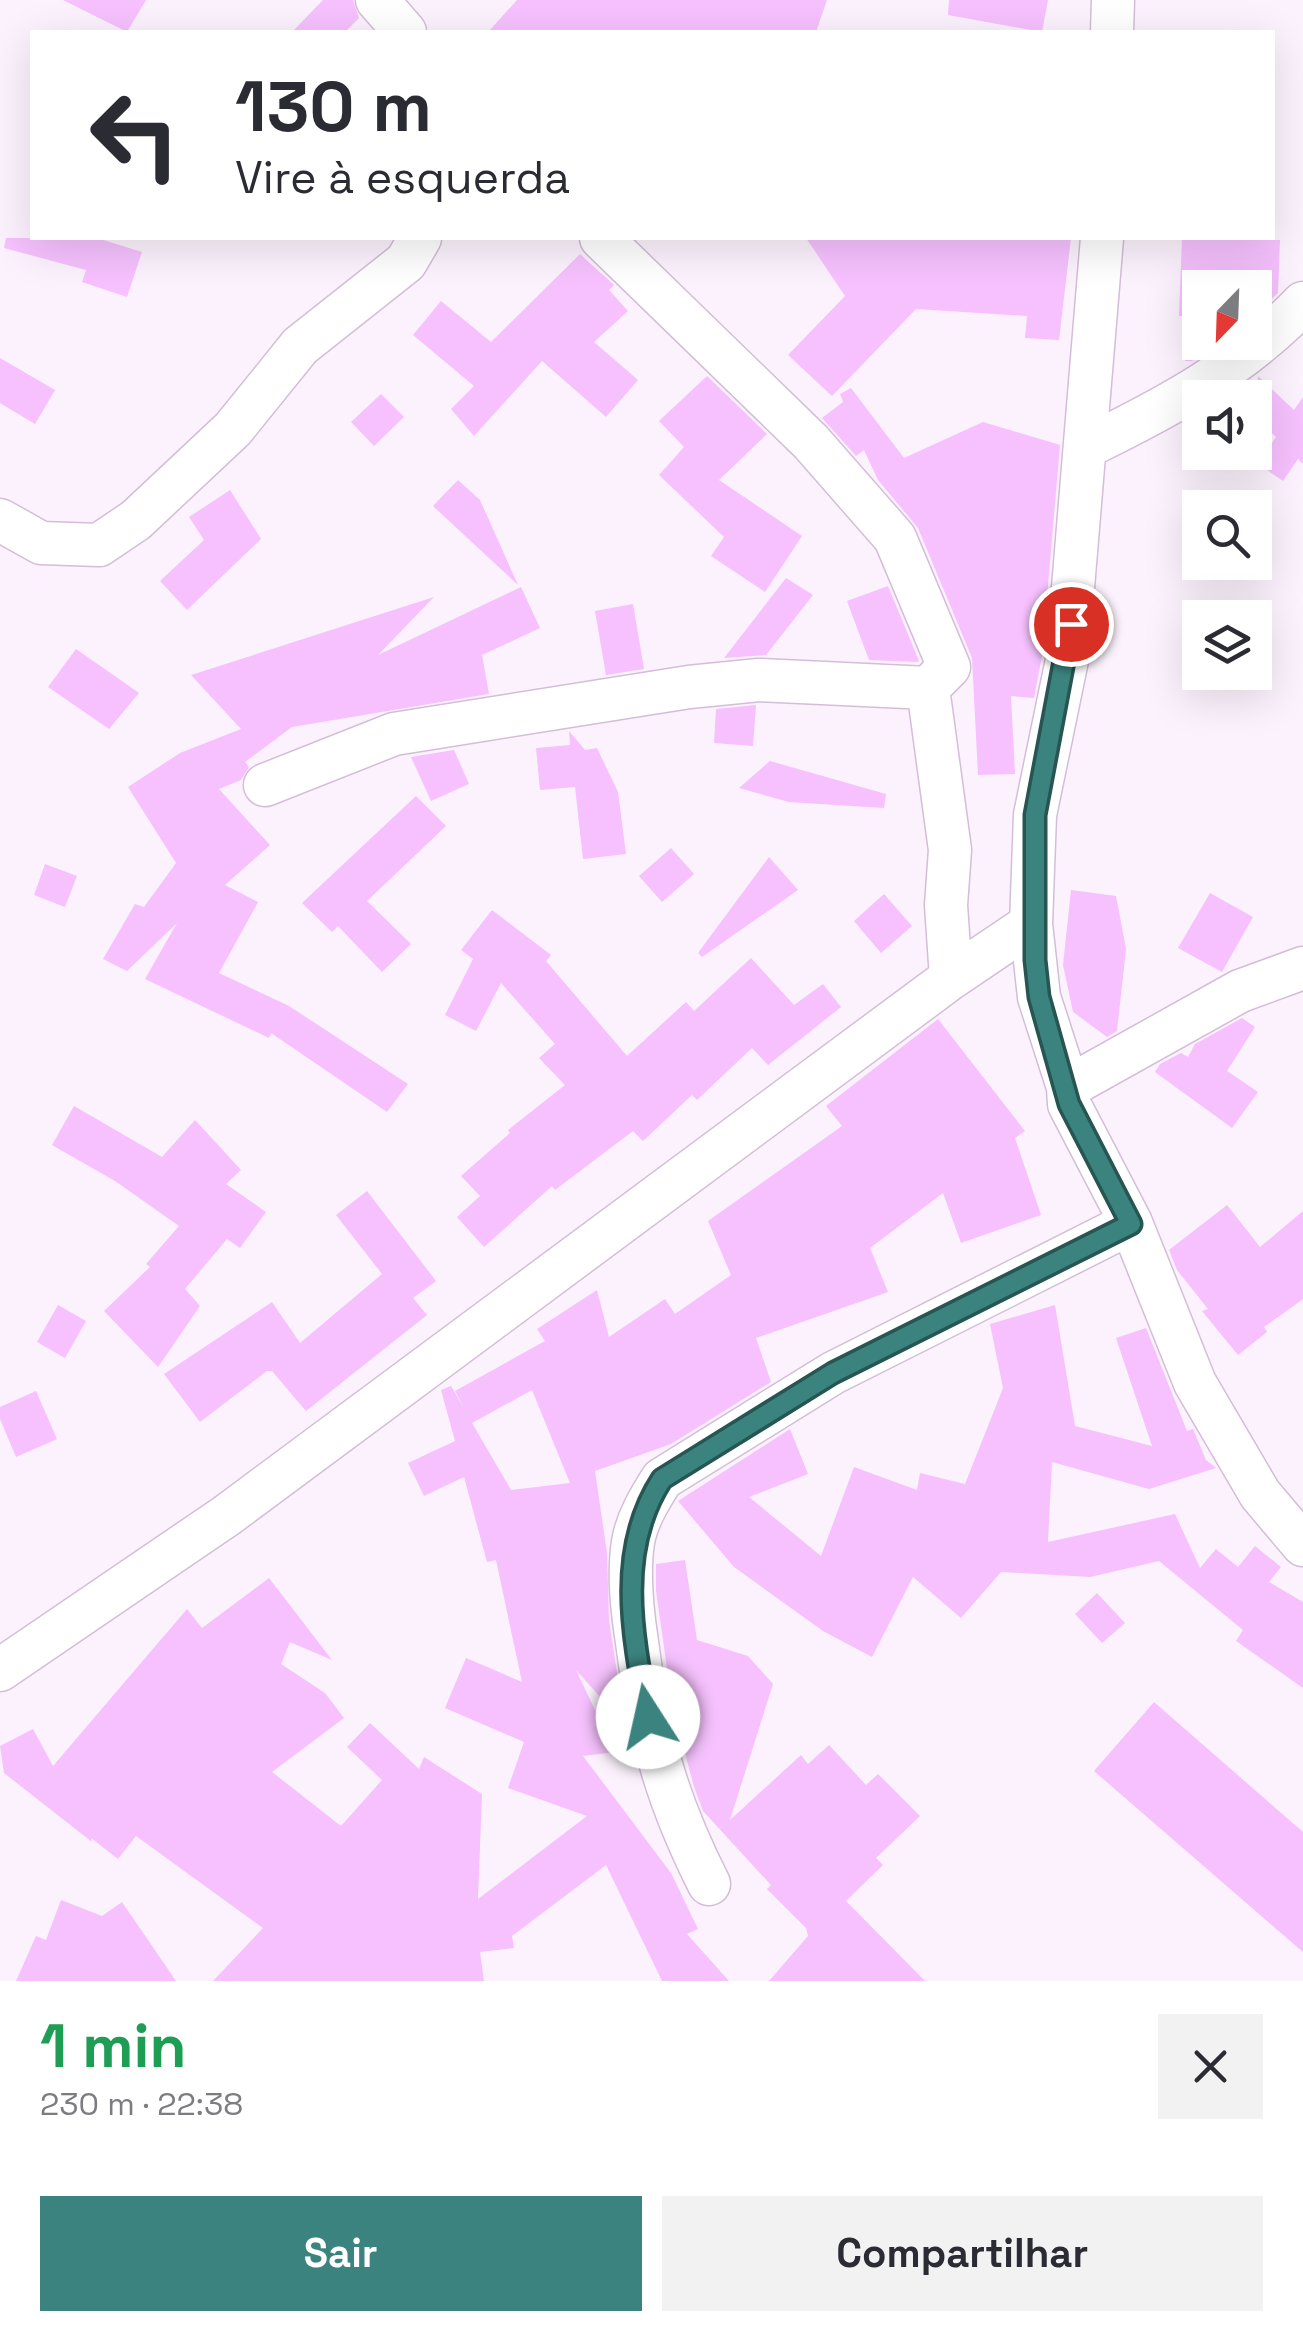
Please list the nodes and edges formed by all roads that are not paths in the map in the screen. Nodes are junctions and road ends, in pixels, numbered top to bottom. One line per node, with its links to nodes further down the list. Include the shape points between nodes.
1 (377, 0): 3 (street)
2 (1114, 0): 4 (street)
3 (403, 30)
4 (1112, 30)
5 (419, 240): 10 (street, via 406,262 300,346 233,429 100,546 40,543)
6 (603, 240): 11 (street, via 811,442 895,538 948,667)
7 (1102, 240): 9 (street)
8 (1303, 303): 9 (street, via 1267,340 1187,397)
9 (1088, 446): 13 (street, via 1068,660 1035,815)
10 (0, 520)
11 (928, 688): 12 (street, via 759,680 689,687 394,734); 15 (street, via 950,850)
12 (265, 785)
13 (1032, 924): 15 (street); 16 (street, via 1039,997)
14 (1303, 968): 16 (street, via 1240,991)
15 (951, 978): 19 (street, via 226,1516)
16 (1068, 1086): 17 (street, via 1069,1104)
17 (1131, 1224): 18 (street, via 1194,1383 1260,1494); 20 (street, via 818,1382 662,1479 633,1541 631,1600 660,1774)
18 (1303, 1545)
19 (0, 1670)
20 (709, 1884)

